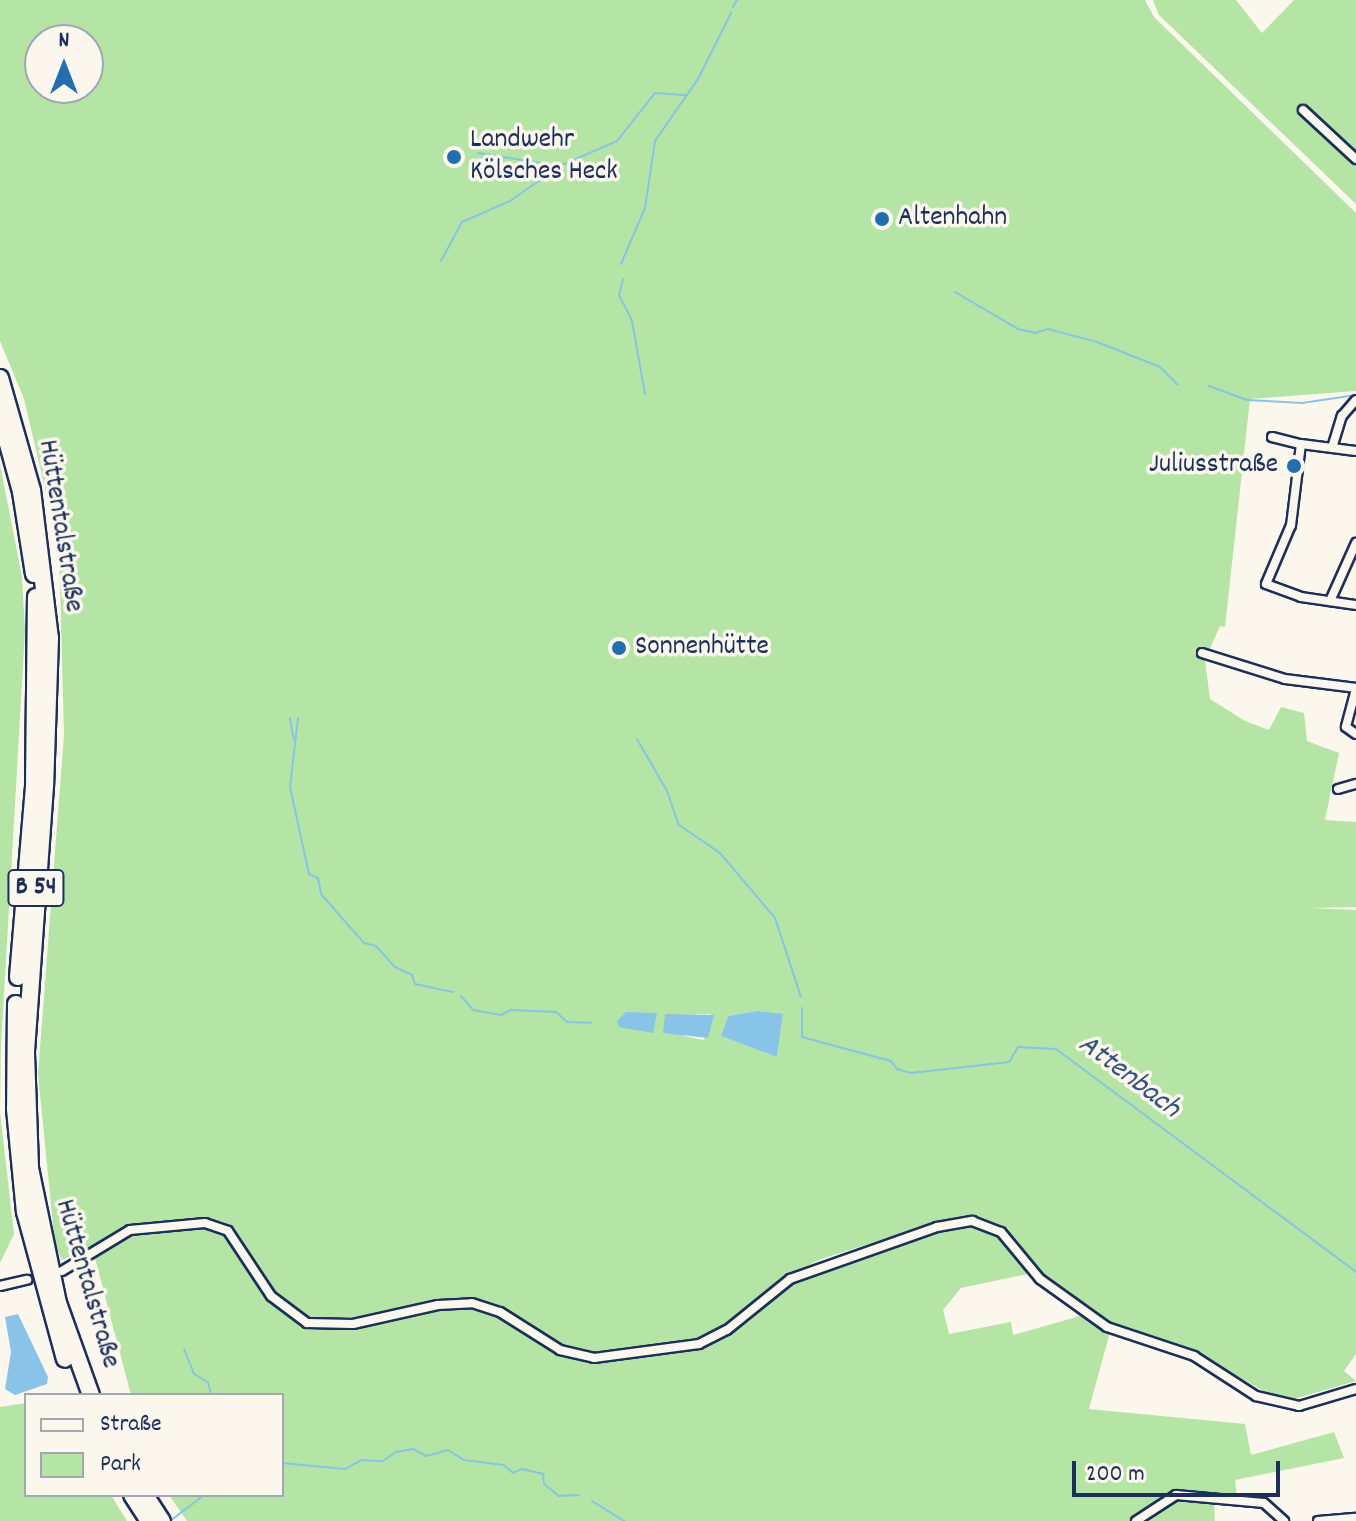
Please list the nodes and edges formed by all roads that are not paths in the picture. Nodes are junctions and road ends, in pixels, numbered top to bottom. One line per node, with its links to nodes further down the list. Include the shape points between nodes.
1 (1303, 110): 2 (street)
2 (1356, 159)
3 (0, 378): 23 (highway, Hüttentalstraße / B 54, via 32,490 50,638 26,1053 30,1168 58,1303)
4 (1356, 400): 8 (street, via 1342,416)
5 (0, 415): 22 (highway, Hüttentalstraße / B 54, via 29,538 38,638 34,785 14,1053 19,1169 33,1254)
6 (1272, 437): 7 (street)
7 (1301, 444): 8 (street); 11 (street, via 1291,525 1266,584)
8 (1332, 448): 9 (street)
9 (1356, 451)
10 (1356, 543): 11 (street)
11 (1330, 601): 12 (street)
12 (1356, 605)
13 (1202, 653): 14 (street, via 1285,679)
14 (1356, 689): 15 (street, via 1346,727)
15 (1356, 734)
16 (1356, 784): 17 (street)
17 (1338, 789)
18 (62, 1271): 21 (street, via 130,1230 205,1223 228,1231 271,1296 307,1323 353,1324 472,1303 500,1312 560,1350 594,1358 699,1344 727,1330 790,1279 937,1227 972,1221 1001,1232 1040,1279 1107,1327 1194,1356 1256,1396 1299,1406)
19 (27, 1280): 20 (street)
20 (0, 1286)
21 (1356, 1390)
22 (79, 1393)
23 (90, 1393)
24 (133, 1497): 27 (highway)
25 (146, 1497): 28 (highway)
26 (1355, 1520): 31 (street)
27 (149, 1521)
28 (162, 1521)
29 (1136, 1521): 30 (street, via 1176,1495 1264,1503)
30 (1284, 1521)
31 (1318, 1521)

